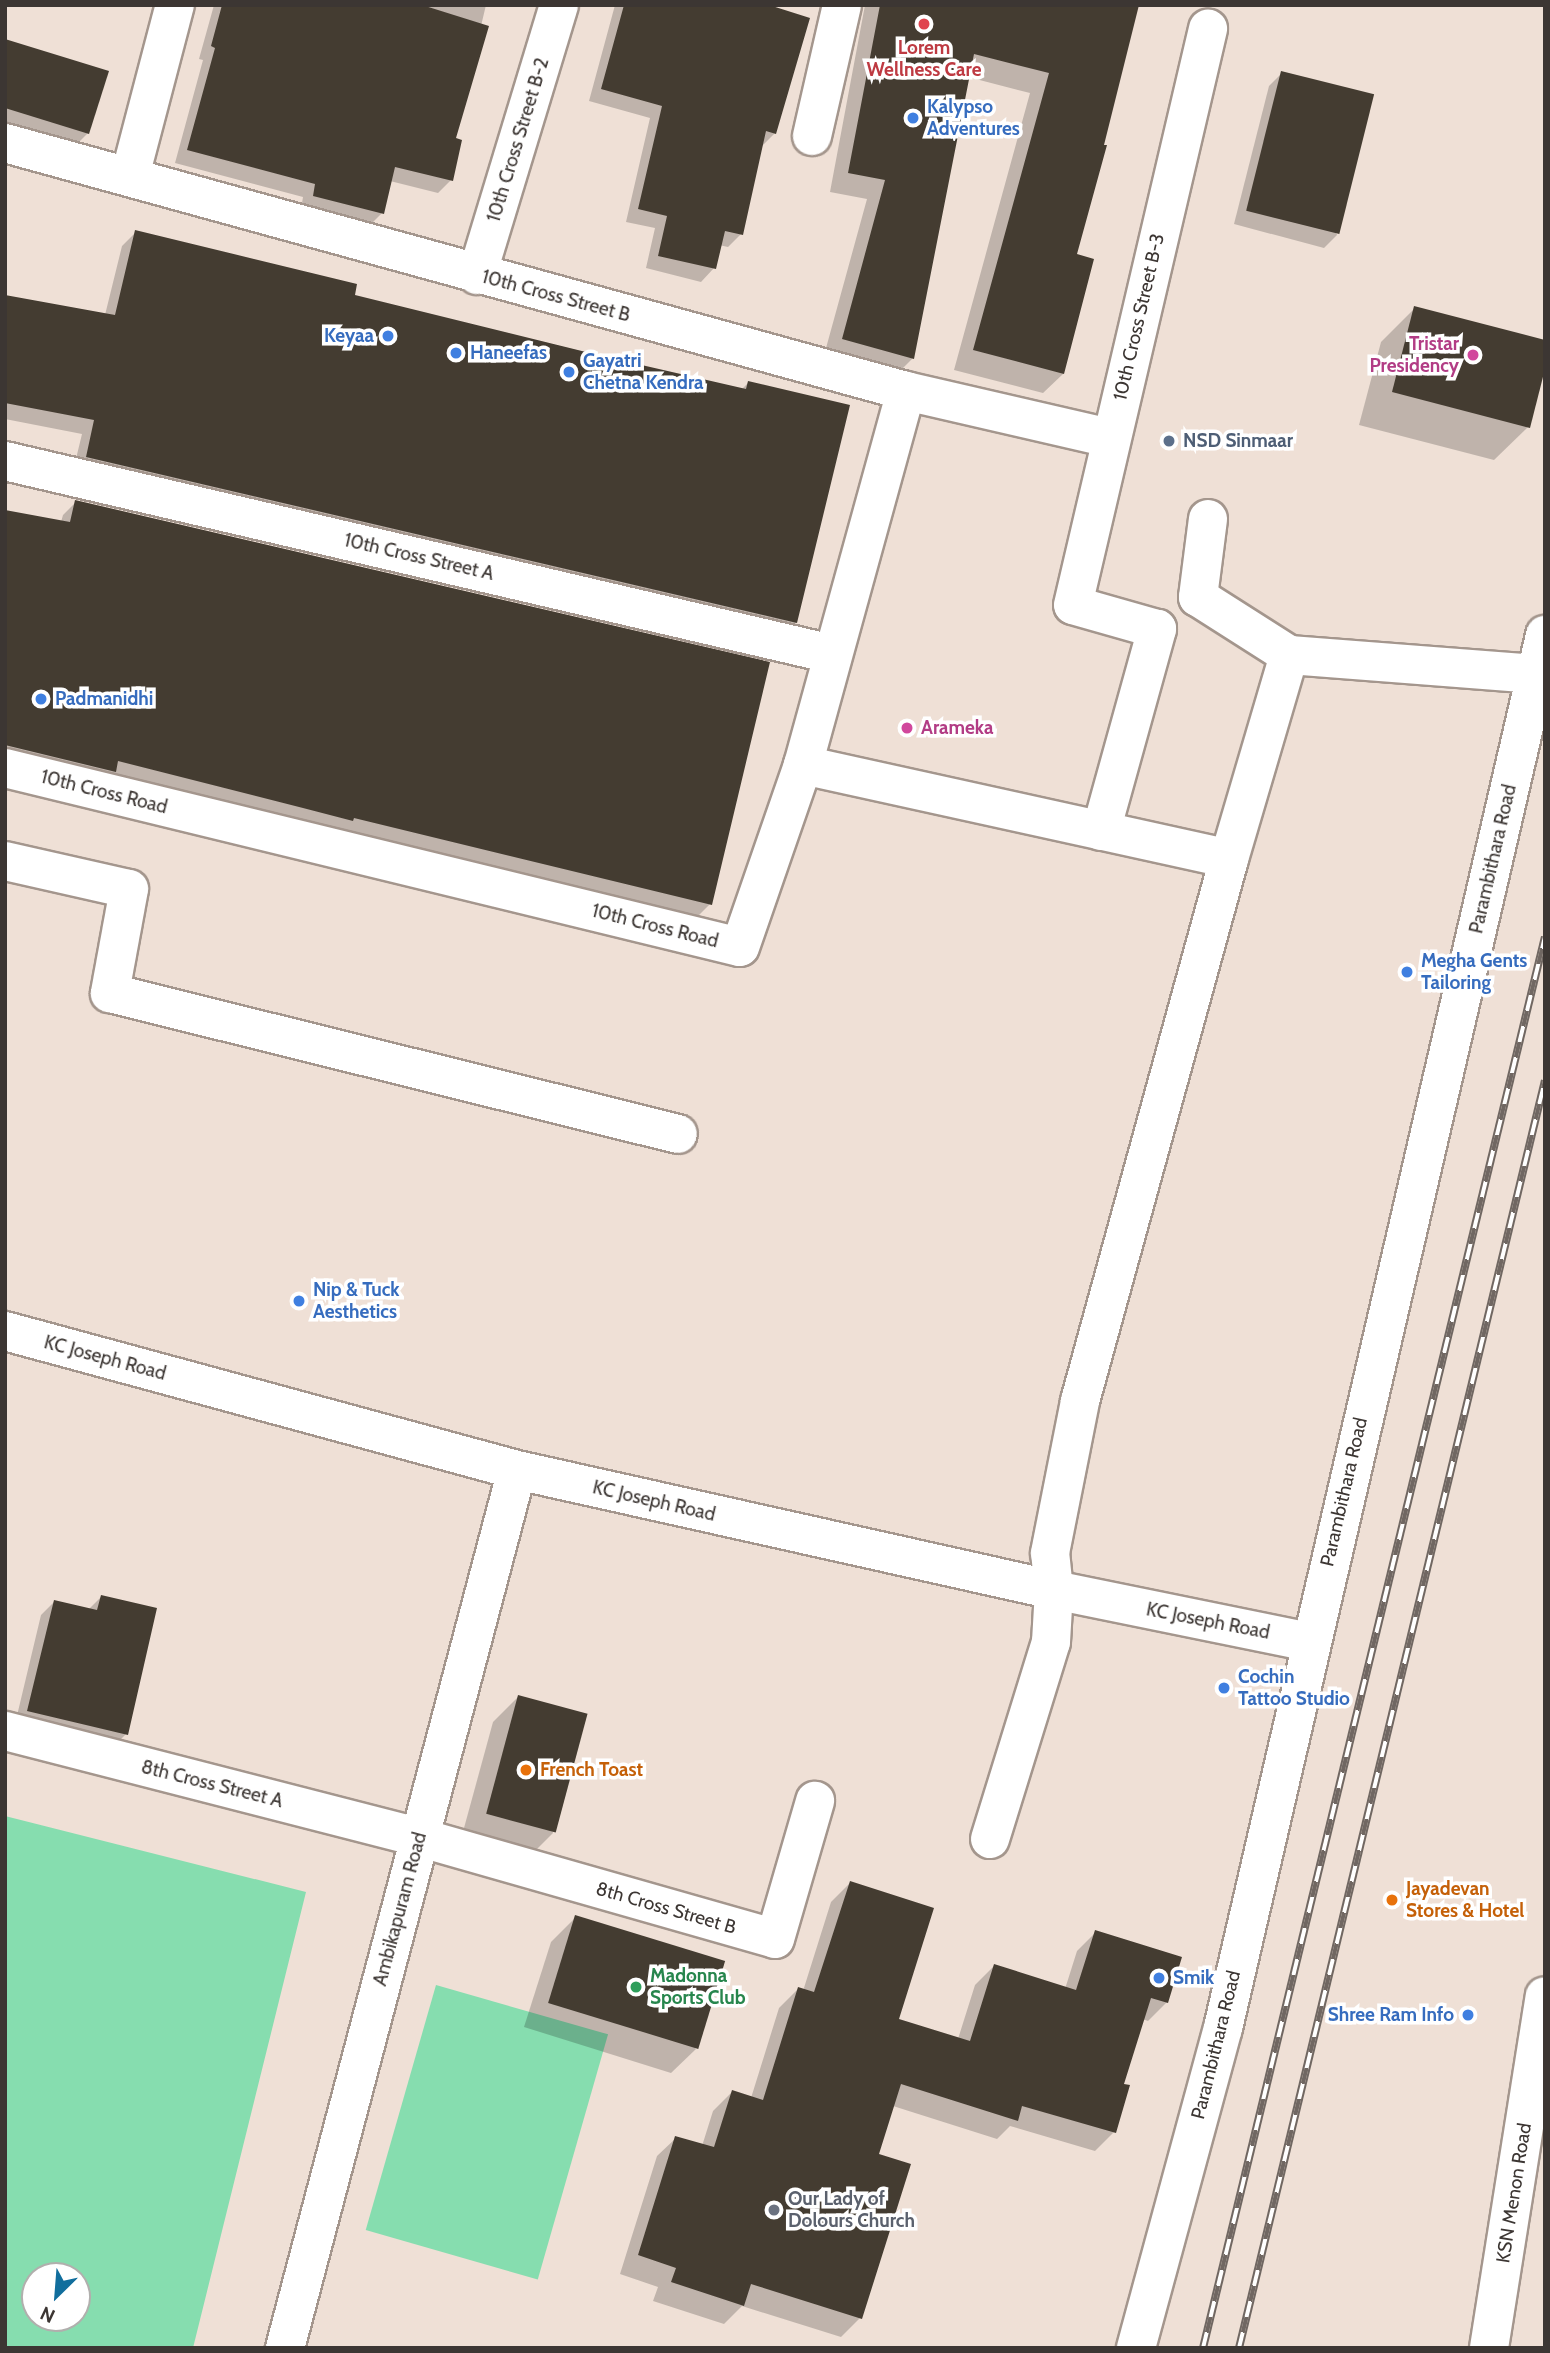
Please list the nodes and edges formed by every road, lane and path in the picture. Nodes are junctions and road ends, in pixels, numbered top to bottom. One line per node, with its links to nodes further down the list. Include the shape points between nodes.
1 (175, 5): 7 (street)
2 (559, 5): 8 (street, 10th Cross Street B-2)
3 (842, 5): 5 (street)
4 (1208, 29): 10 (street, 10th Cross Street B-3)
5 (812, 136)
6 (5, 143): 7 (street, 10th Cross Street B)
7 (130, 176): 8 (street, 10th Cross Street B)
8 (477, 275): 9 (street, 10th Cross Street B)
9 (906, 391): 10 (street, 10th Cross Street B); 14 (street, 10th Cross Road)
10 (1110, 438): 19 (street, 10th Cross Street B-3, via 1073,605 1157,629)
11 (5, 461): 14 (street, 10th Cross Street A)
12 (1208, 519): 15 (street, via 1198,597)
13 (1545, 635): 16 (street, Parambithara Road)
14 (832, 654): 17 (street, 10th Cross Road)
15 (1289, 655): 16 (street); 20 (street)
16 (1536, 674): 26 (street, Parambithara Road)
17 (803, 765): 18 (street, 10th Cross Road, via 740,947); 19 (street)
18 (5, 768)
19 (1101, 831): 20 (street)
20 (1229, 859): 25 (street, via 1080,1401 1050,1553)
21 (5, 861): 22 (street, via 129,890 110,993)
22 (678, 1134)
23 (5, 1331): 24 (street, KC Joseph Road)
24 (517, 1470): 25 (street, KC Joseph Road); 29 (street, Ambikapuram Road)
25 (1054, 1590): 26 (street, KC Joseph Road); 30 (street, via 1051,1642)
26 (1309, 1642): 33 (street, Parambithara Road, via 1223,2028)
27 (5, 1731): 29 (street, 8th Cross Street A)
28 (815, 1801): 29 (street, 8th Cross Street B, via 775,1939)
29 (418, 1837): 32 (street, Ambikapuram Road)
30 (990, 1839)
31 (1545, 1996): 34 (street, KSN Menon Road)
32 (285, 2348)
33 (1136, 2348)
34 (1489, 2348)

